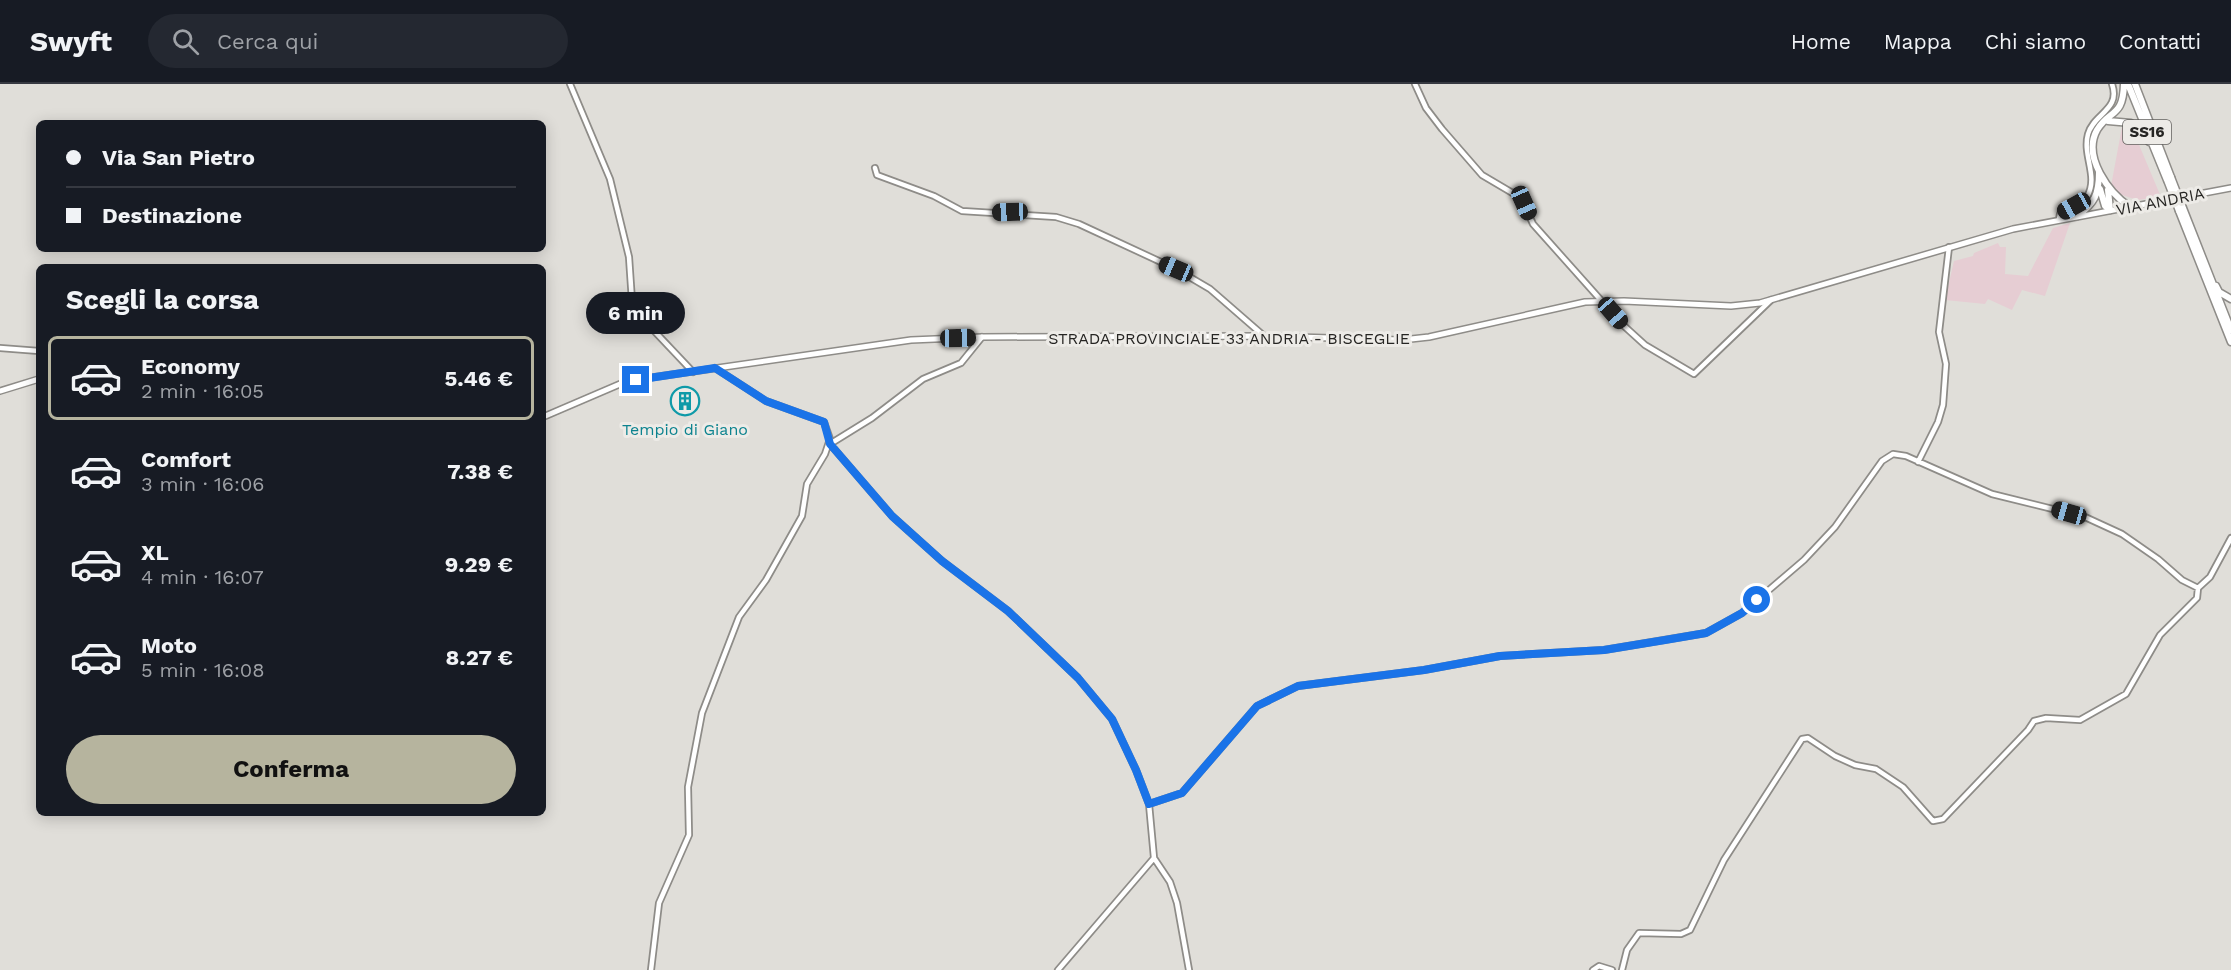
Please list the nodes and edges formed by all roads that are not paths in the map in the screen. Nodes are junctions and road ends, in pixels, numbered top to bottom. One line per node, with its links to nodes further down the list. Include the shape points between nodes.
1 (570, 84): 29 (street, via 610,179 628,257 632,301 641,317)
2 (1415, 84): 21 (street, via 1442,129 1482,175 1521,198 1533,224)
3 (2112, 84): 16 (street, via 2113,104 2090,128 2085,146 2092,168 2088,195 2060,214)
4 (2126, 84): 6 (highway, SS16, via 2122,104); 7 (highway, SS16)
5 (2135, 84): 9 (highway, SS16)
6 (2107, 121): 7 (highway, SS16, via 2131,123); 10 (highway, SS16, via 2093,140)
7 (2153, 148): 9 (highway, SS16)
8 (875, 168): 23 (street, via 877,175 962,211 1056,217 1079,224 1176,269 1209,289)
9 (2169, 179): 13 (highway, SS16, bridge)
10 (2102, 182): 12 (highway, SS16); 14 (highway, SS16, via 2110,194); 15 (highway, via 2092,205)
11 (2231, 188): 12 (main road, VIA ANDRIA)
12 (2130, 207): 14 (main road, VIA ANDRIA)
13 (2181, 209): 18 (highway, SS16); 25 (highway, SS16)
14 (2109, 210): 15 (main road, VIA ANDRIA)
15 (2077, 216): 16 (main road, VIA ANDRIA)
16 (2059, 219): 17 (main road, VIA ANDRIA)
17 (1949, 247): 20 (main road, STRADA PROVINCIALE 33 ANDRIA - BISCEGLIE); 34 (street, via 1939,332 1946,364 1943,405)
18 (2205, 265): 19 (highway, SS16, via 2219,292); 22 (highway, SS16)
19 (2231, 299)
20 (1771, 300): 21 (main road, STRADA PROVINCIALE 33 ANDRIA - BISCEGLIE, via 1731,306); 21 (street, via 1694,374 1645,345)
21 (1603, 302): 23 (main road, STRADA PROVINCIALE 33 ANDRIA - BISCEGLIE, via 1549,309 1417,339)
22 (2231, 330)
23 (1264, 336): 24 (main road, STRADA PROVINCIALE 33 ANDRIA - BISCEGLIE)
24 (982, 337): 28 (main road, STRADA PROVINCIALE 33 ANDRIA - BISCEGLIE, via 901,342); 33 (street, via 961,363 923,379)
25 (2231, 342)
26 (0, 348): 27 (street)
27 (36, 351)
28 (715, 368): 29 (main road, STRADA PROVINCIALE 33 ANDRIA - BISCEGLIE); 33 (street, via 766,401 824,422)
29 (693, 372): 32 (main road, STRADA PROVINCIALE 33 ANDRIA - BISCEGLIE, via 619,384)
30 (36, 381): 31 (main road)
31 (0, 391)
32 (546, 416)
33 (830, 444): 37 (street, via 892,516 942,561 1008,611 1078,678 1112,719); 39 (street, via 807,484 802,516 766,580 739,617 702,712 688,787 688,835 659,903)
34 (1918, 462): 36 (street, via 1992,494 2085,517 2122,534); 37 (street, via 1906,456 1888,456 1835,527 1804,560 1742,613 1706,633 1604,650 1500,656 1298,686 1257,706 1182,793)
35 (2231, 538): 36 (street, via 2210,577)
36 (2198, 588): 44 (street, via 2197,597 2160,635 2126,694 2080,720 2034,721 1943,819 1933,821 1903,787 1876,769 1855,765 1802,738 1724,860 1690,930 1681,934 1639,933 1627,950)
37 (1149, 804): 38 (street)
38 (1154, 858): 40 (street); 41 (street, via 1170,882)
39 (651, 970)
40 (1058, 970)
41 (1190, 970)
42 (1593, 970): 43 (street, via 1599,966)
43 (1612, 970)
44 (1622, 970)

